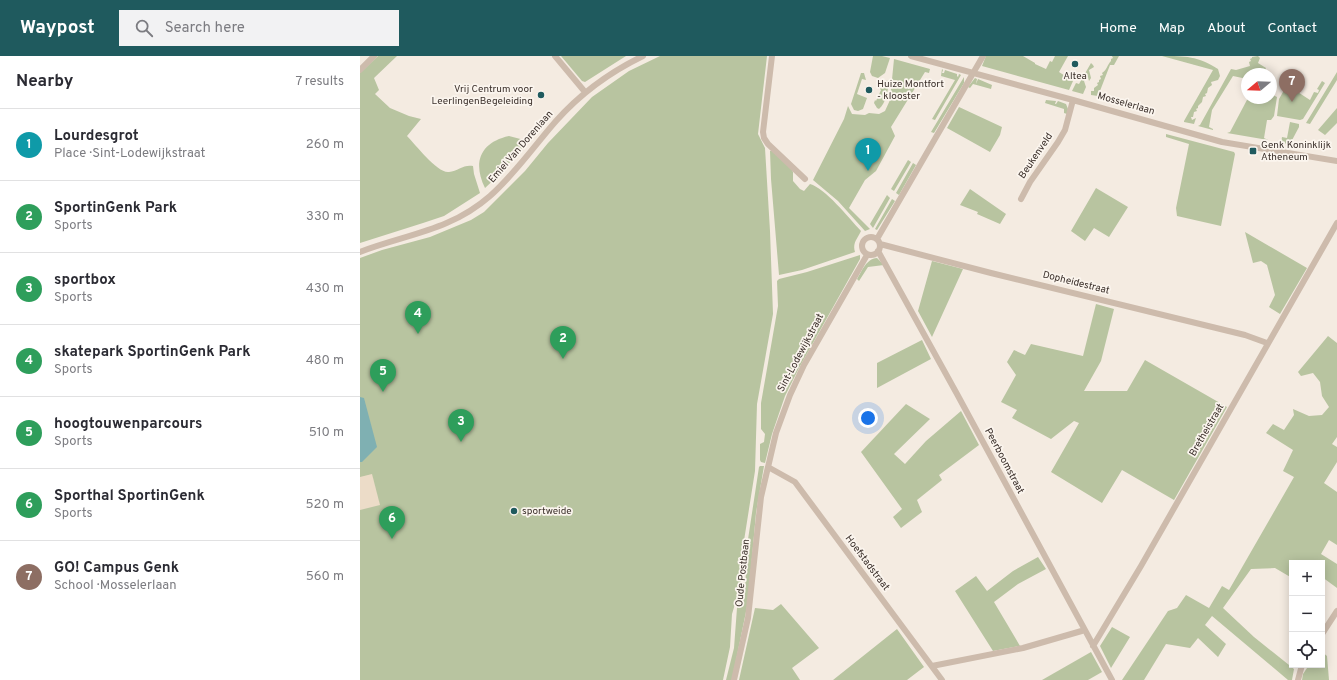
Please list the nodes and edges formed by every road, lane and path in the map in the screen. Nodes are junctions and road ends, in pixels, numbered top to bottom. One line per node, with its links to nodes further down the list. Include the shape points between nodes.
1 (374, 56): 7 (street)
2 (555, 56): 9 (street)
3 (643, 56): 9 (street, Emiel Van Dorenlaan)
4 (772, 56): 12 (street, via 764,138)
5 (911, 56): 8 (street, Mosselerlaan)
6 (984, 56): 8 (street)
7 (360, 70)
8 (974, 73): 10 (street, Mosselerlaan); 15 (street)
9 (585, 92): 16 (street, Emiel Van Dorenlaan, via 557,120 509,177 471,210 432,230)
10 (1073, 100): 11 (street, Mosselerlaan, via 1222,142); 13 (street, Beukenveld, via 1065,130)
11 (1337, 161)
12 (806, 179)
13 (1021, 199)
14 (1337, 223): 19 (street, Bretheistraat)
15 (878, 241): 17 (street); 18 (street, via 869,237 862,241 863,252); 19 (street, Dopheidestraat, via 992,273 1246,335)
16 (360, 252)
17 (878, 252): 18 (street, via 871,256); 22 (street, Peerboomstraat)
18 (867, 255): 20 (street, Sint-Lodewijkstraat, via 804,365 776,432)
19 (1267, 343): 24 (street, Bretheistraat)
20 (768, 467): 25 (street, Hoefstadstraat, via 795,482); 27 (street, Oude Postbaan, via 761,497 748,618)
21 (1337, 610): 23 (street)
22 (1084, 630): 24 (street, Peerboomstraat); 25 (street, via 1023,648)
23 (1323, 632)
24 (1093, 646): 29 (street, Peerboomstraat)
25 (932, 666): 28 (street, Hoefstadstraat)
26 (1301, 668): 30 (street)
27 (734, 680)
28 (942, 680)
29 (1112, 680)
30 (1298, 680)

